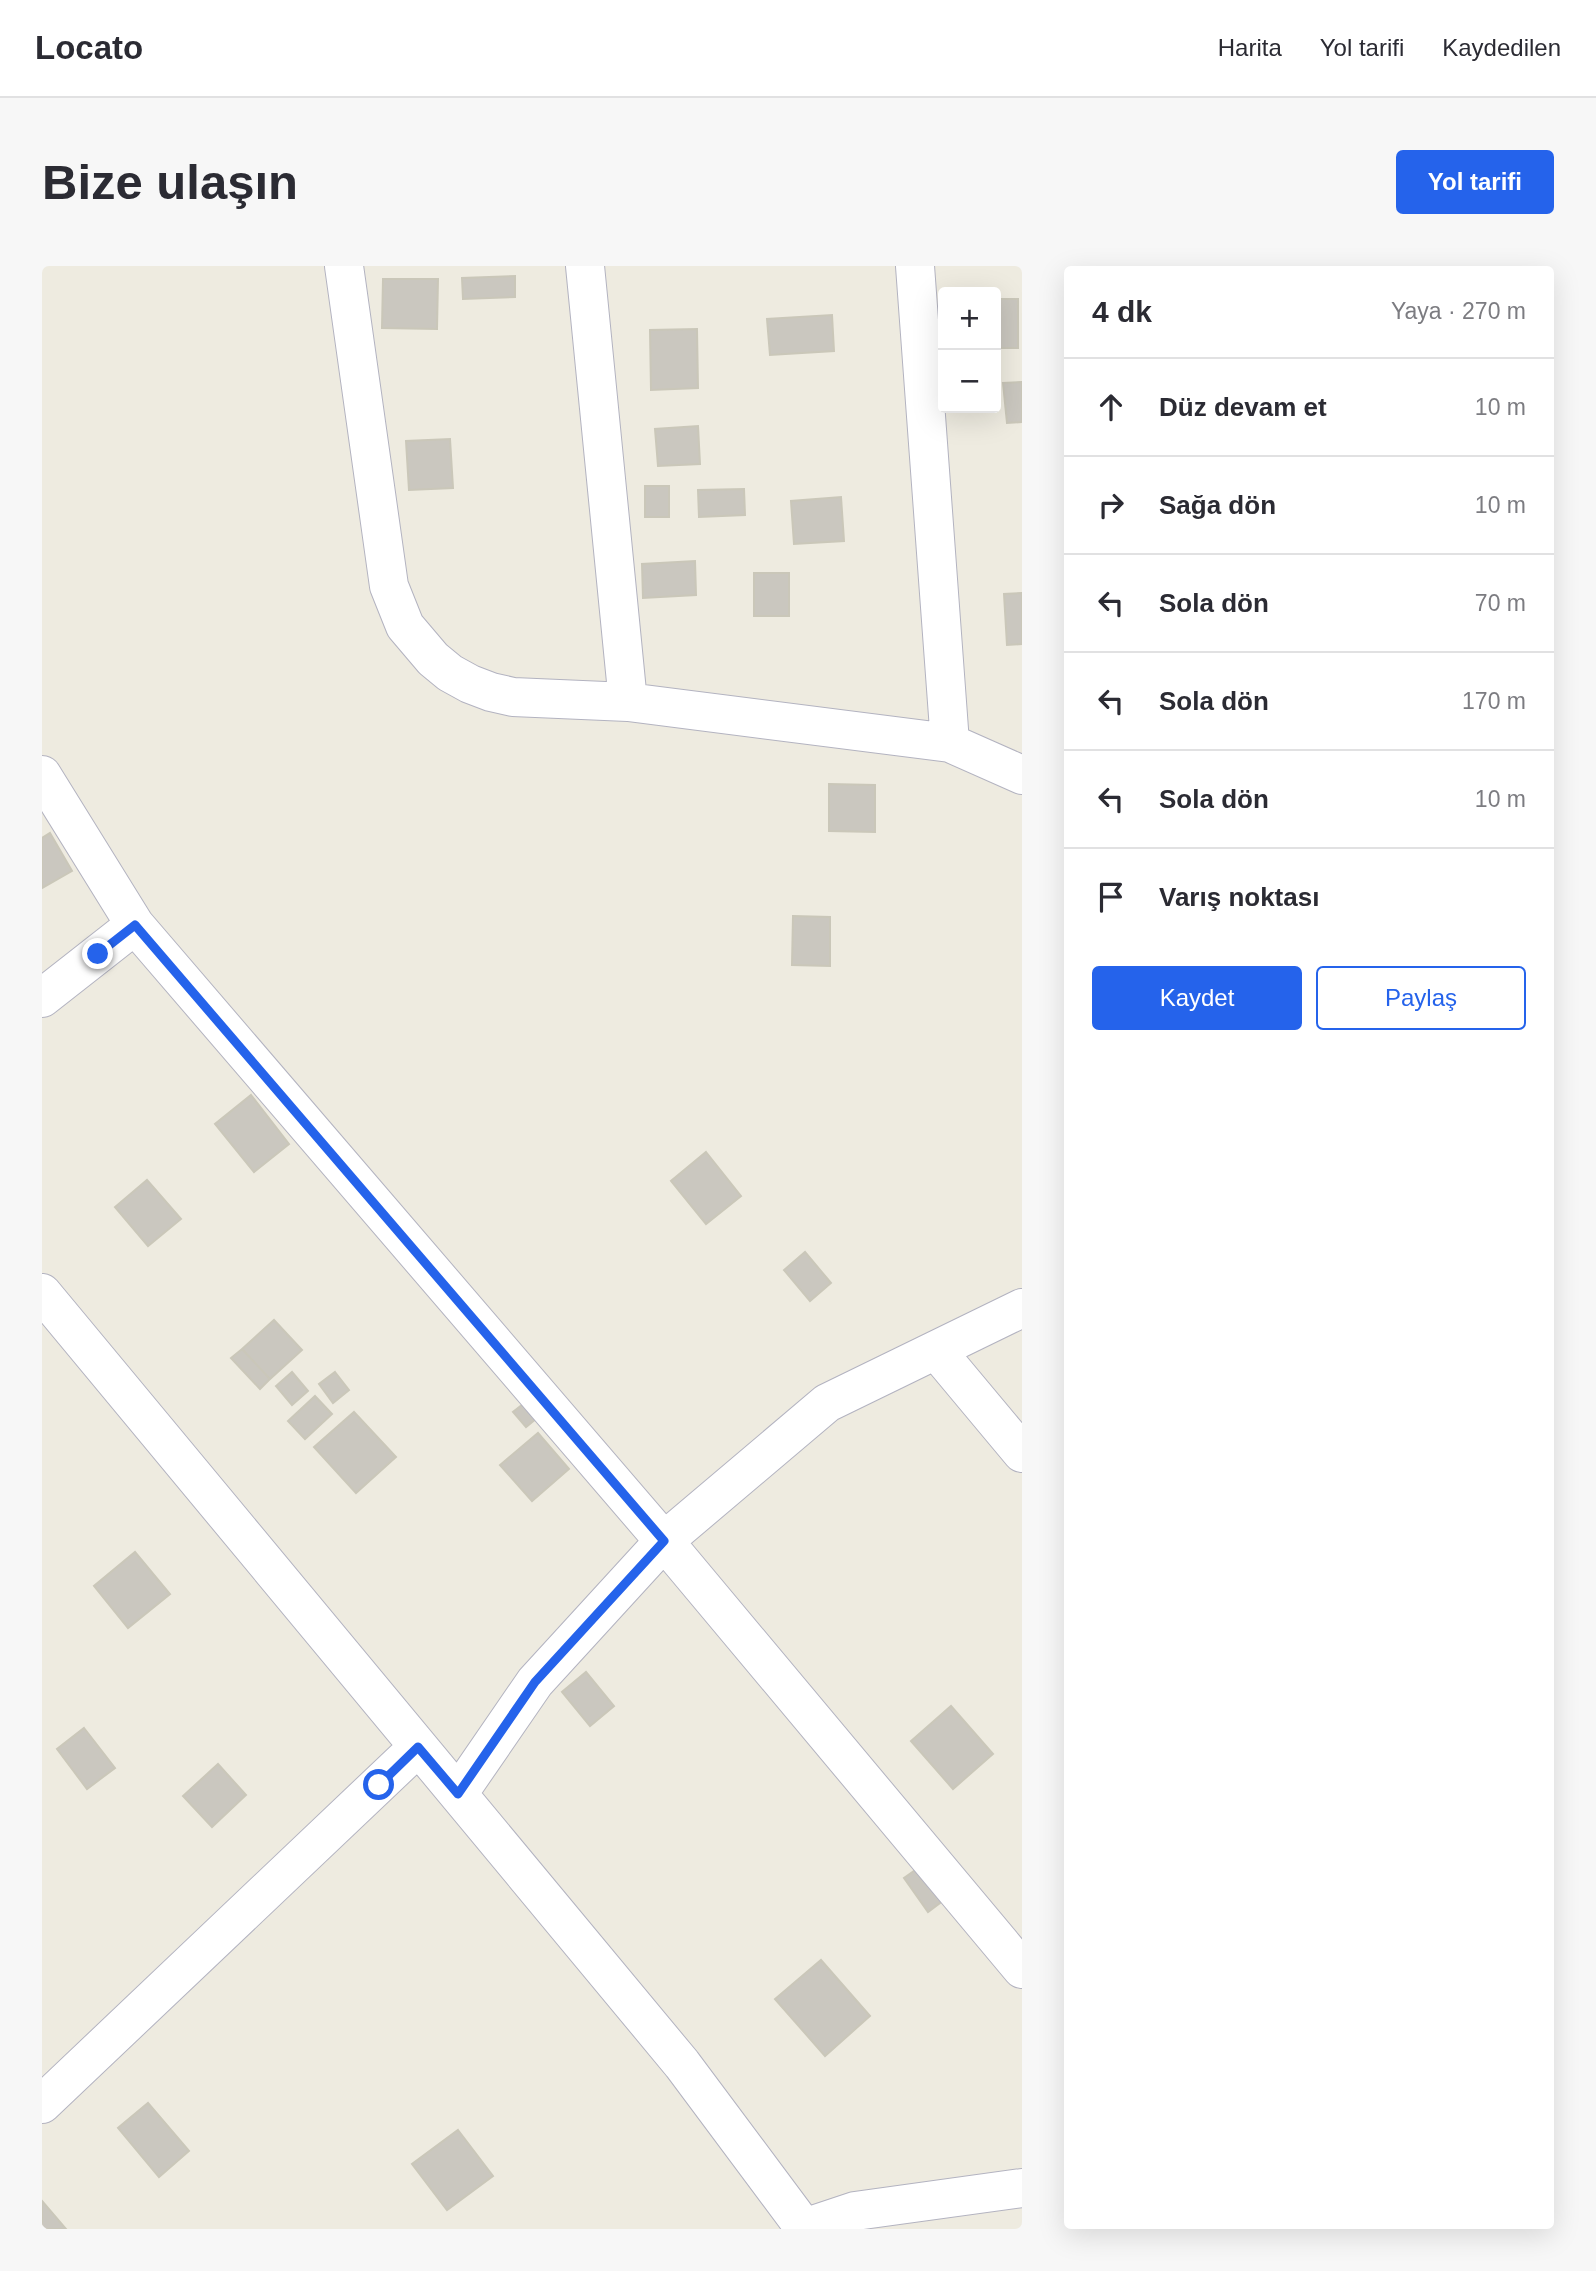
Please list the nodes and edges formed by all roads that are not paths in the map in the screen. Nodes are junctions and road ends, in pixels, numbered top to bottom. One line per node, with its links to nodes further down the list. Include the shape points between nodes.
1 (344, 266): 4 (street, via 388,586 405,626 450,673 491,692)
2 (585, 266): 4 (street)
3 (915, 266): 5 (street)
4 (628, 702): 5 (street)
5 (950, 743): 7 (street)
6 (42, 775): 8 (street)
7 (1022, 775)
8 (135, 925): 9 (street); 14 (street)
9 (42, 998)
10 (42, 1293): 15 (street)
11 (1022, 1308): 12 (street)
12 (936, 1350): 13 (street); 14 (street, via 827,1403)
13 (1022, 1453)
14 (664, 1541): 16 (street, via 535,1682); 17 (street)
15 (418, 1747): 16 (street); 18 (street)
16 (458, 1794): 20 (street, via 682,2064)
17 (1022, 1969)
18 (42, 2104)
19 (1022, 2188): 20 (street, via 855,2211)
20 (804, 2228)

